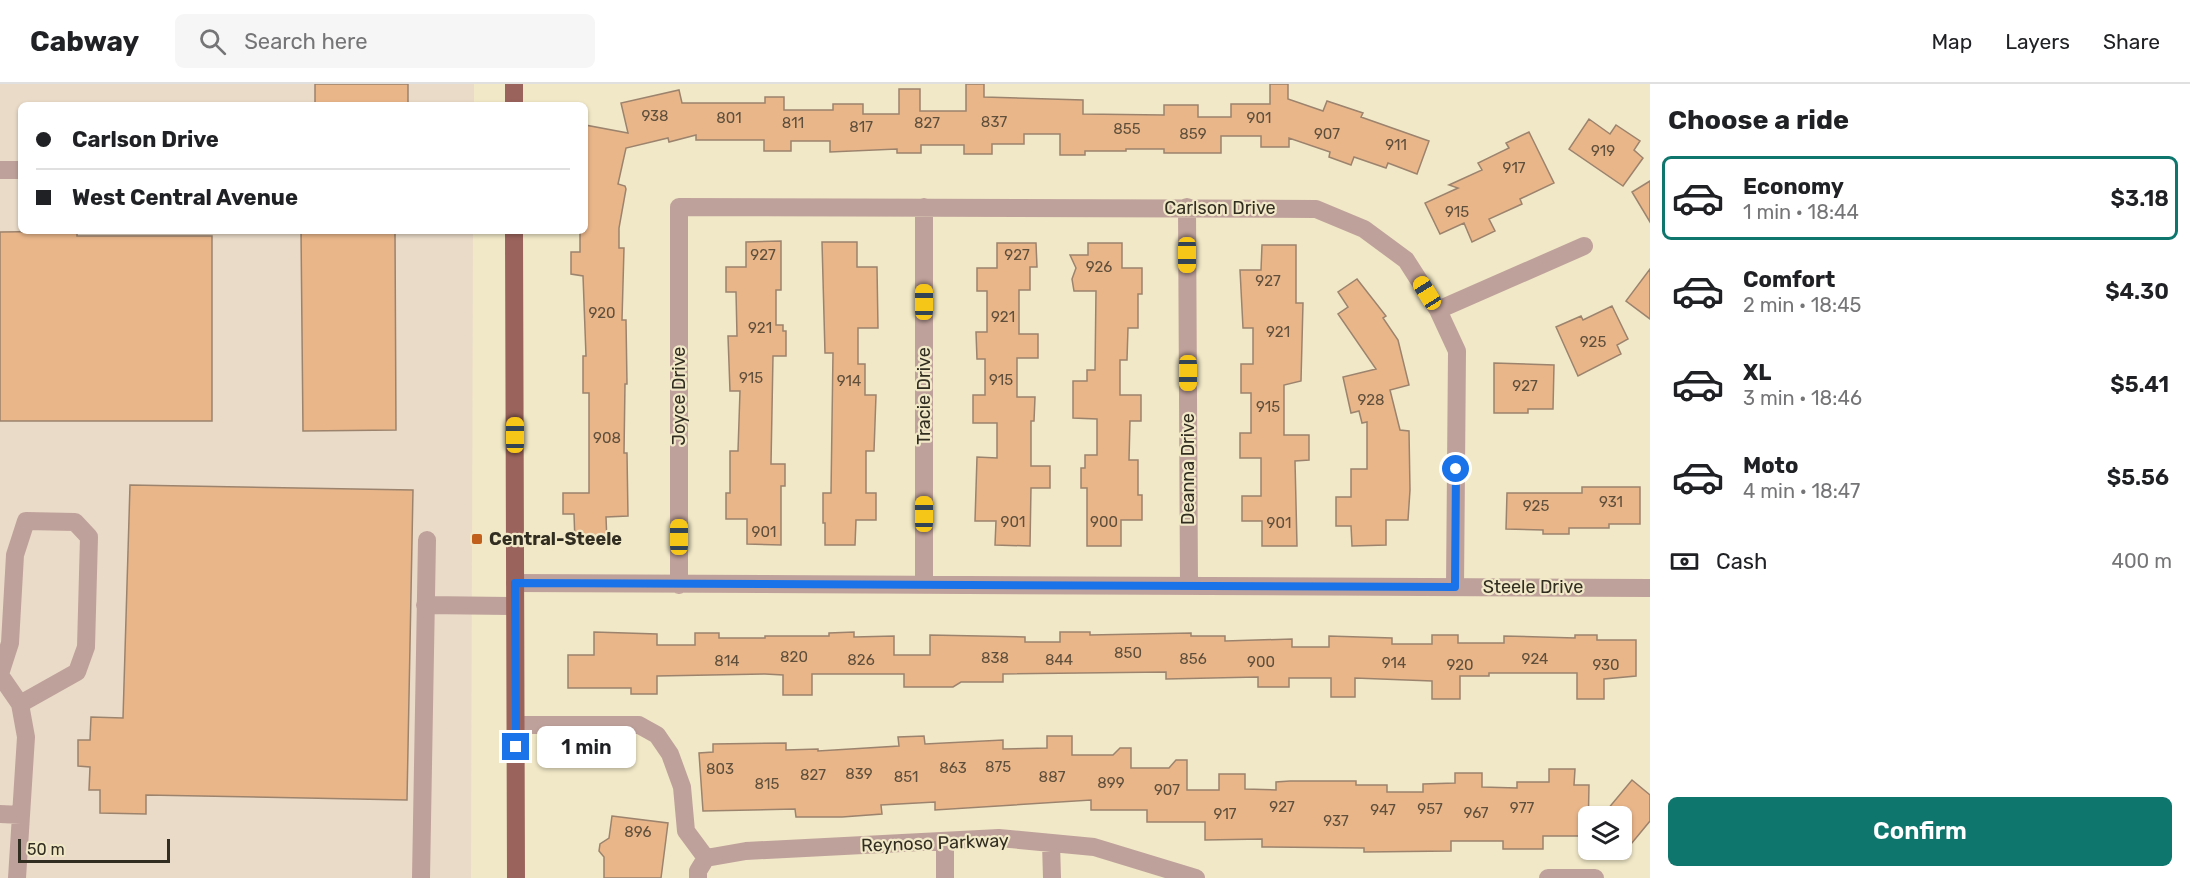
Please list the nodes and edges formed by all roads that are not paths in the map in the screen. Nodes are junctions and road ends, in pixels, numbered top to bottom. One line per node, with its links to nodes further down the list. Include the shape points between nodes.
1 (514, 84): 2 (main road)
2 (514, 102)
3 (0, 170): 4 (street)
4 (18, 170)
5 (679, 207): 6 (street, Carlson Drive); 13 (street, Joyce Drive)
6 (924, 207): 7 (street, Carlson Drive); 14 (street, Tracie Drive)
7 (1187, 207): 10 (street, Carlson Drive, via 1316,209 1364,229 1406,260); 15 (street, Deanna Drive)
8 (514, 234): 12 (main road)
9 (1584, 246): 10 (street)
10 (1438, 310): 16 (street, Carlson Drive, via 1457,351)
11 (427, 540): 18 (street)
12 (515, 583): 13 (street, Steele Drive); 19 (main road)
13 (679, 585): 14 (street, Steele Drive)
14 (924, 585): 15 (street, Steele Drive)
15 (1188, 586): 16 (street, Steele Drive)
16 (1455, 587): 17 (street, Steele Drive)
17 (1650, 588)
18 (425, 605): 19 (street); 29 (street)
19 (515, 606): 22 (main road)
20 (0, 675): 21 (street); 21 (street, via 10,644 15,555 26,521 75,522 89,537 86,647 77,672)
21 (20, 704): 24 (street, via 26,737)
22 (516, 725): 27 (street, via 639,725 657,735 670,754 682,788 686,831); 30 (main road)
23 (0, 814): 24 (street)
24 (21, 815): 28 (street)
25 (945, 841): 26 (street, Reynoso Parkway, via 999,838); 27 (street, Reynoso Parkway, via 746,850); 32 (street)
26 (1052, 843): 33 (street); 34 (street, Reynoso Parkway, via 1094,848)
27 (706, 858): 31 (street, via 698,871)
28 (17, 878)
29 (421, 878)
30 (516, 878)
31 (699, 878)
32 (945, 878)
33 (1052, 878)
34 (1196, 878)
35 (1548, 878): 36 (street)
36 (1595, 878)

